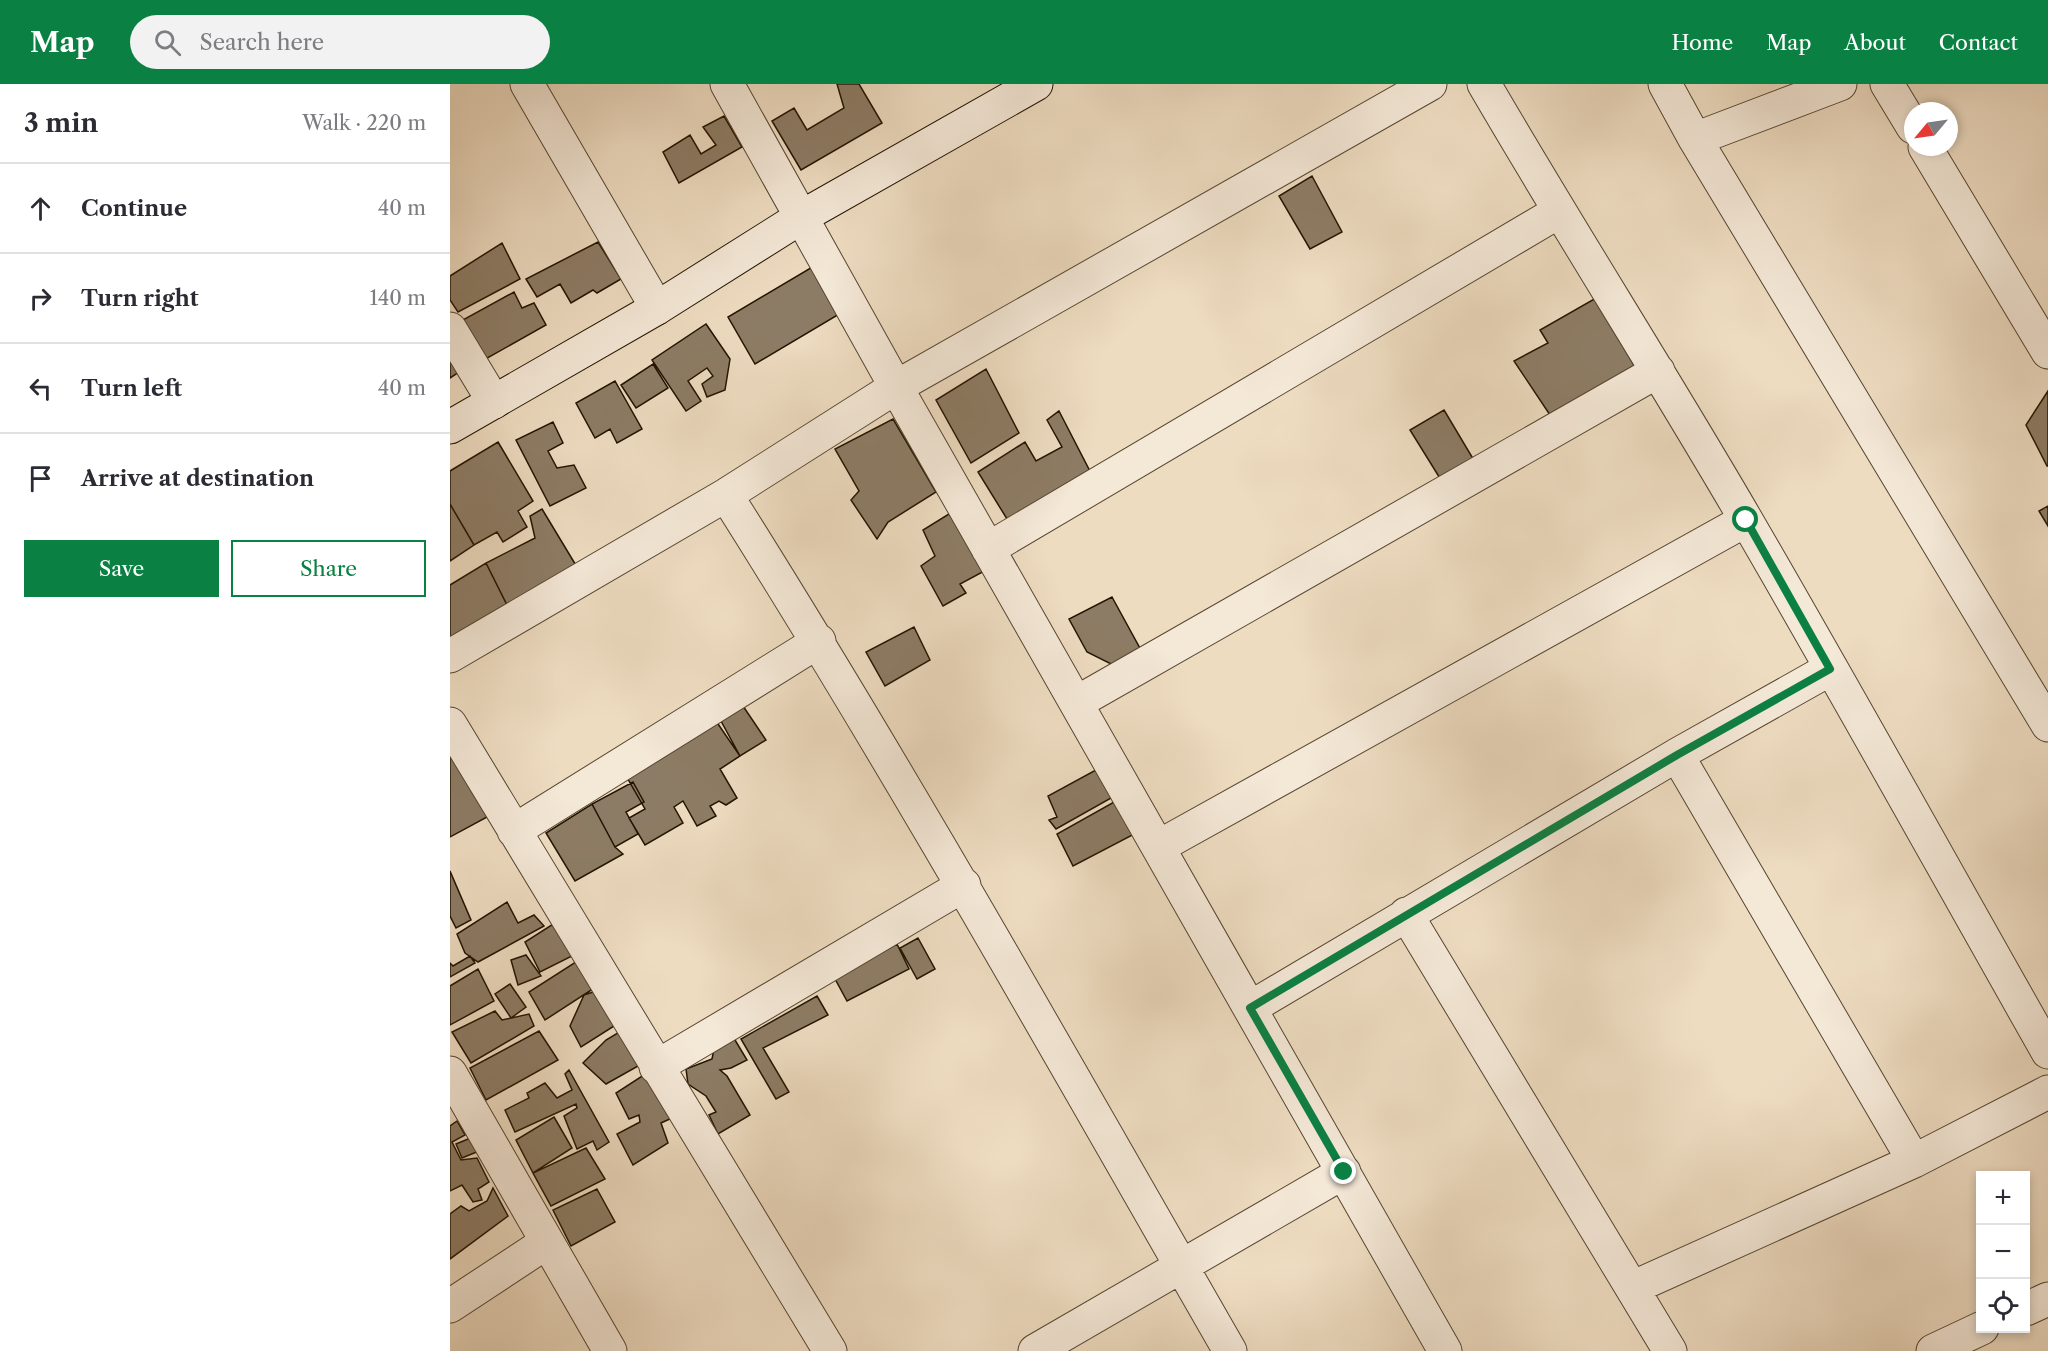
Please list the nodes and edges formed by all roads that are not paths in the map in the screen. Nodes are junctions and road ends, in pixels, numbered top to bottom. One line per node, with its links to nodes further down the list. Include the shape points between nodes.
1 (527, 84): 14 (street)
2 (727, 84): 13 (street)
3 (1036, 84): 13 (street)
4 (1430, 84): 18 (street)
5 (1484, 84): 12 (street)
6 (1665, 84): 10 (street)
7 (1840, 84): 10 (street)
8 (1887, 84): 9 (street)
9 (1904, 112)
10 (1695, 139): 29 (street)
11 (1930, 156): 16 (street)
12 (1558, 212): 17 (street); 23 (street)
13 (803, 216): 14 (street); 18 (street)
14 (657, 308): 19 (street)
15 (450, 329): 19 (street)
16 (2048, 352)
17 (1658, 371): 22 (street); 27 (street)
18 (896, 387): 21 (street); 23 (street)
19 (494, 402): 20 (street)
20 (450, 427)
21 (726, 495): 24 (street); 25 (street)
22 (1746, 520): 26 (street); 32 (street)
23 (988, 549): 27 (street)
24 (819, 641): 31 (street); 33 (street)
25 (450, 656)
26 (1830, 669): 30 (street); 36 (street)
27 (1076, 703): 32 (street)
28 (450, 724): 31 (street)
29 (2048, 725)
30 (1677, 755): 34 (street); 40 (street)
31 (514, 831): 37 (street)
32 (1158, 847): 35 (street)
33 (964, 885): 37 (street); 43 (street)
34 (1406, 914): 35 (street); 44 (street)
35 (1250, 1008): 41 (street)
36 (2048, 1052)
37 (656, 1067): 51 (street)
38 (452, 1083): 42 (street)
39 (2048, 1092): 40 (street)
40 (1914, 1161): 44 (street)
41 (1344, 1172): 43 (street); 53 (street)
42 (547, 1242): 46 (street); 50 (street)
43 (1181, 1266): 49 (street); 52 (street)
44 (1632, 1288): 54 (street)
45 (2048, 1299): 47 (street)
46 (450, 1306)
47 (2030, 1307)
48 (1976, 1332): 55 (street)
49 (1049, 1348)
50 (610, 1351)
51 (830, 1351)
52 (1230, 1351)
53 (1445, 1351)
54 (1670, 1351)
55 (1933, 1351)

